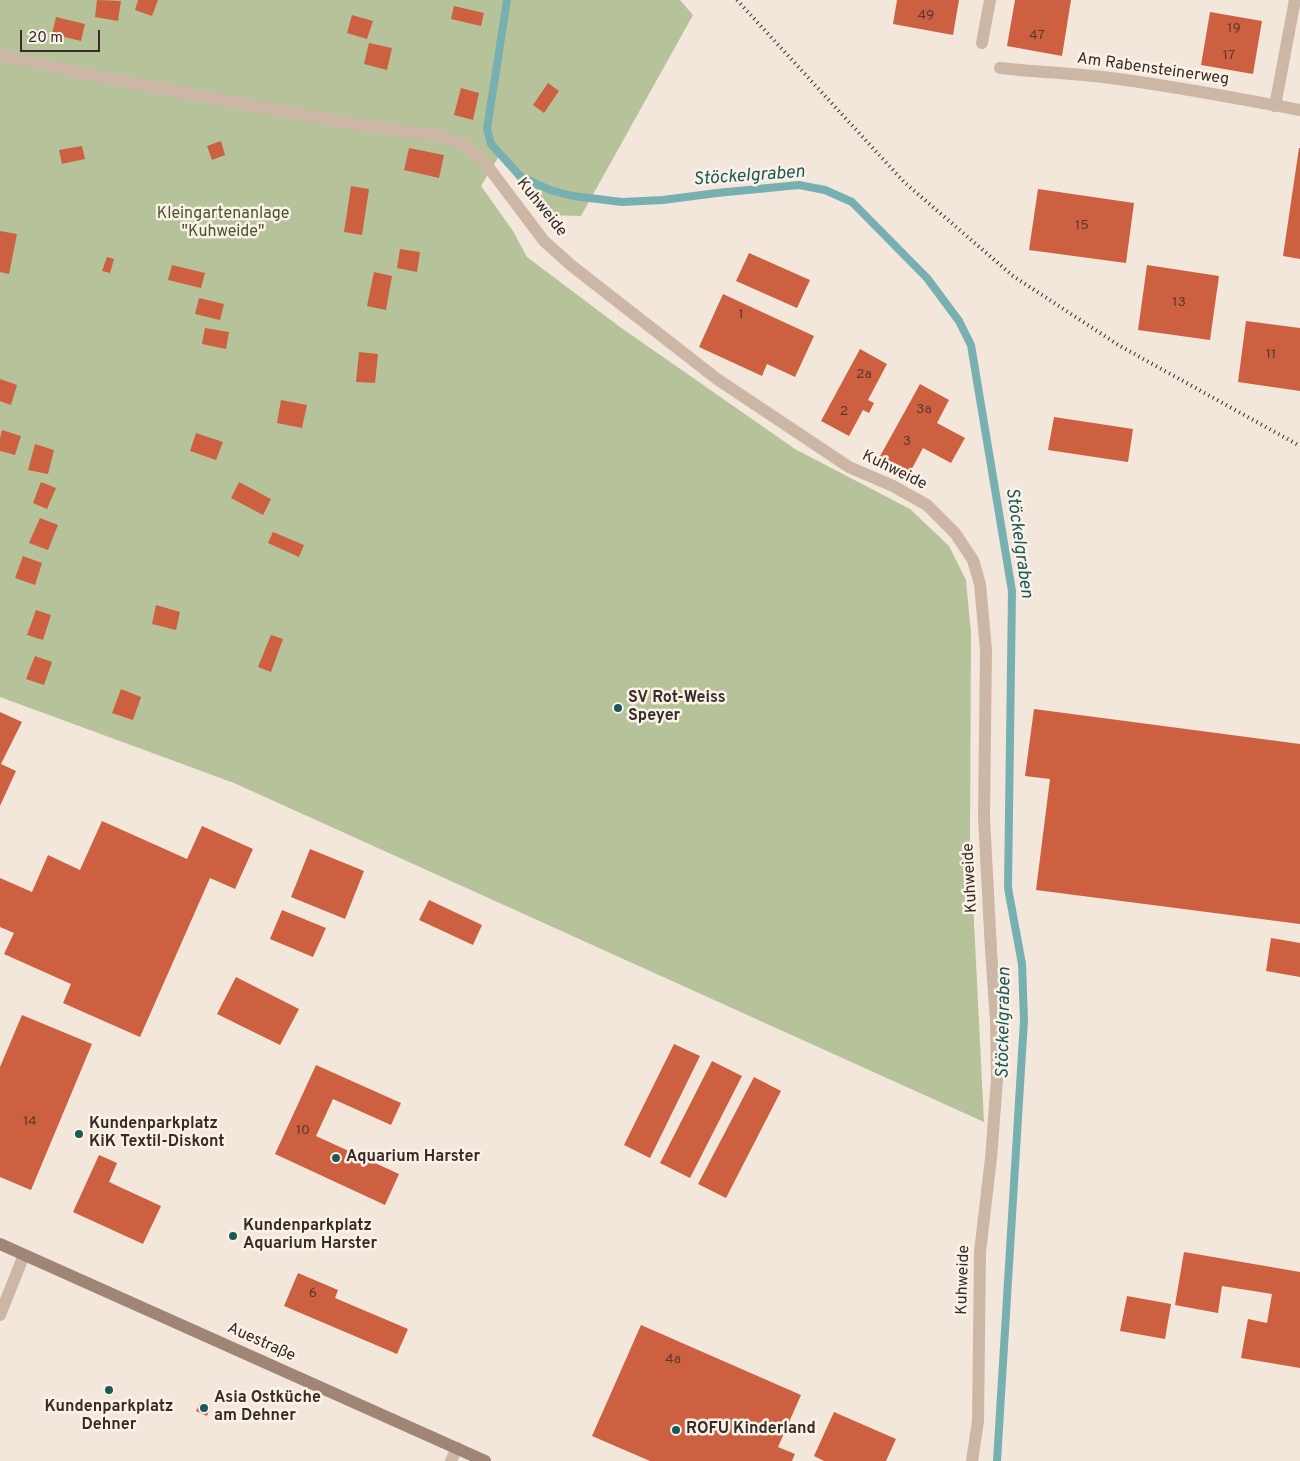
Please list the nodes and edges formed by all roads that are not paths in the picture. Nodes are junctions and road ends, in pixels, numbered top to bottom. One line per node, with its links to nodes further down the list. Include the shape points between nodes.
1 (990, 0): 3 (street)
2 (1295, 0): 6 (street)
3 (982, 43)
4 (0, 55): 14 (street, Kuhweide, via 318,118 440,136 464,144 486,164 544,242 572,266 717,379 849,467 927,505 955,533 973,560 980,584 986,650 984,818 996,1021 997,1080 980,1252 978,1421)
5 (1000, 68): 6 (street, Am Rabensteinerweg, via 1102,77)
6 (1276, 106): 7 (street, Am Rabensteinerweg)
7 (1300, 110)
8 (0, 1244): 9 (street, Auestraße)
9 (24, 1254): 10 (street); 11 (street, Auestraße)
10 (0, 1315)
11 (457, 1448): 12 (street); 13 (street, Auestraße)
12 (450, 1461)
13 (485, 1461)
14 (972, 1461)

